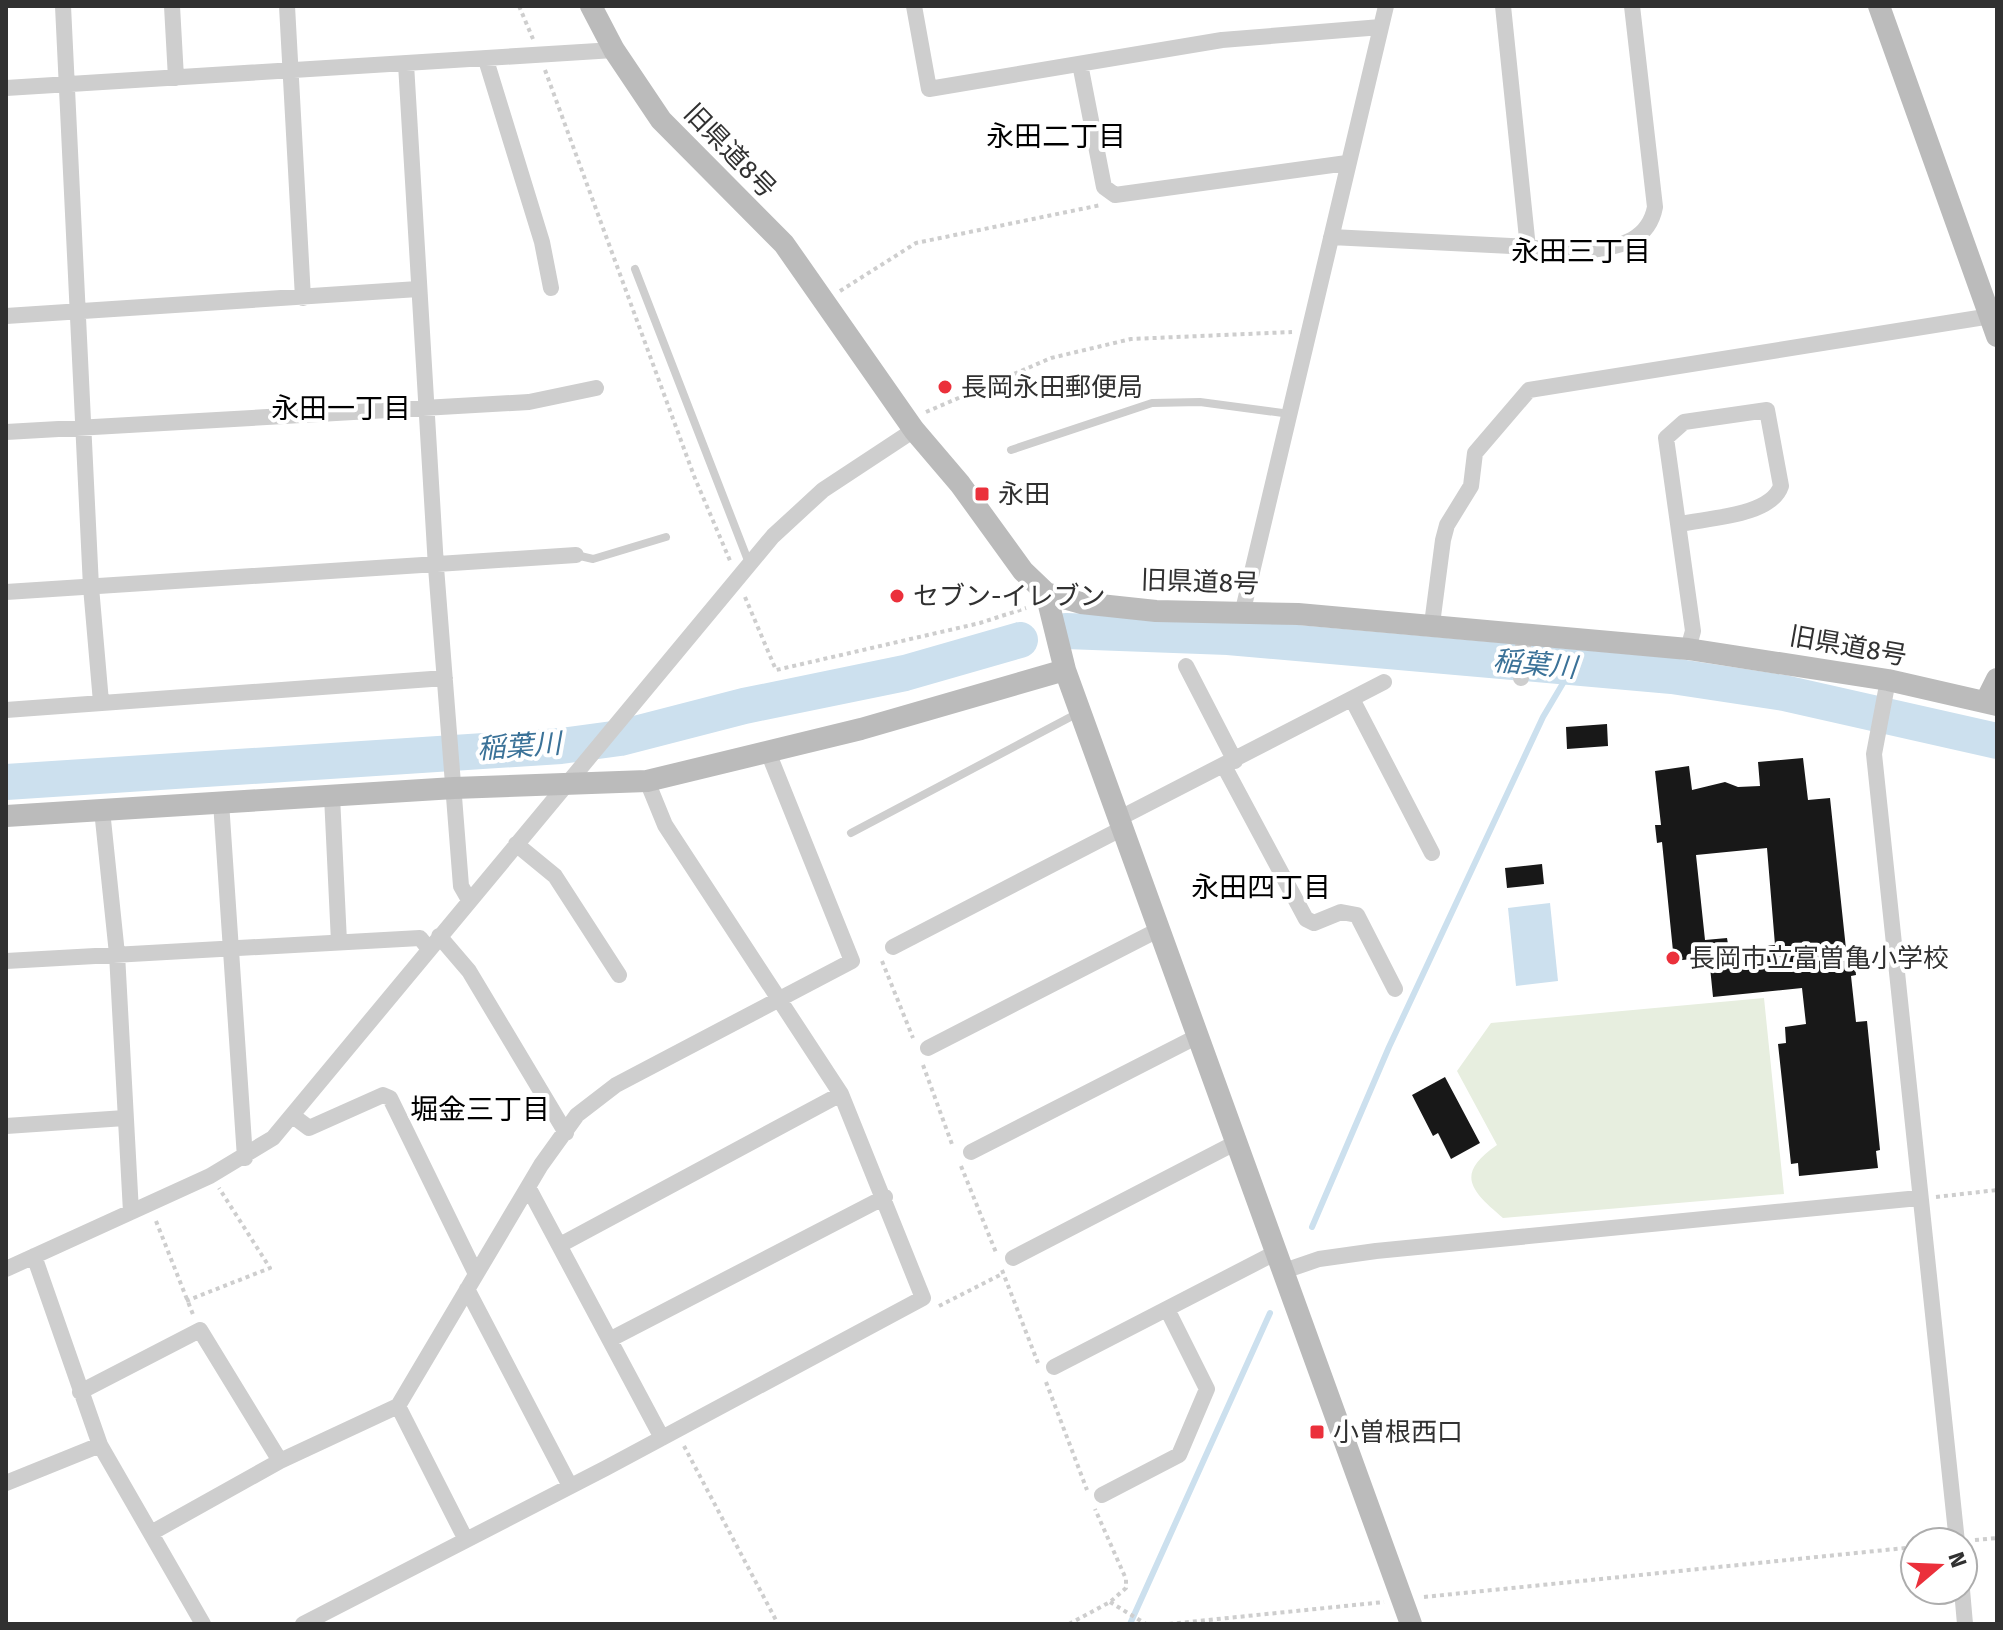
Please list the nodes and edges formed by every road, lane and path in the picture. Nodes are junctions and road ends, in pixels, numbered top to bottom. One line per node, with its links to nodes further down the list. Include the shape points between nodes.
1 (63, 6): 20 (street)
2 (172, 6): 19 (street)
3 (287, 6): 18 (street)
4 (519, 6): 12 (path)
5 (591, 6): 13 (street, 旧県道8号)
6 (914, 6): 17 (street, via 929,89)
7 (1386, 6): 11 (street)
8 (1503, 6): 25 (street)
9 (1632, 6): 25 (street, via 1655,207 1652,223 1643,234 1614,247)
10 (1879, 6): 33 (street)
11 (1381, 27): 17 (street, via 1222,40); 22 (street)
12 (535, 44)
13 (614, 50): 14 (street); 30 (street, 旧県道8号, via 661,120 784,244)
14 (486, 60): 15 (street); 27 (street)
15 (406, 64): 18 (street); 28 (street)
16 (543, 64): 47 (path, via 694,476)
17 (1080, 64): 23 (street, via 1104,187)
18 (291, 71): 19 (street); 29 (street)
19 (176, 78): 20 (street)
20 (67, 85): 21 (street); 31 (street)
21 (6, 88)
22 (1347, 163): 23 (street); 24 (street)
23 (1115, 195): 30 (path, via 1099,206 916,243)
24 (1331, 237): 25 (street); 34 (street)
25 (1528, 248)
26 (635, 269): 45 (lane)
27 (551, 288)
28 (418, 289): 29 (street); 36 (street)
29 (303, 298): 31 (street)
30 (824, 301): 38 (street, 旧県道8号)
31 (77, 312): 32 (street); 39 (street)
32 (6, 316)
33 (1994, 326): 53 (street, via 1529,390 1475,453 1471,486 1443,540)
34 (1310, 330): 37 (street); 38 (path, via 1131,339 1051,358 943,402)
35 (596, 388): 36 (street, via 529,402)
36 (427, 408): 39 (street); 46 (street)
37 (1290, 415): 41 (lane, via 1200,402 1152,403); 52 (street)
38 (912, 426): 45 (street, via 804,505); 50 (street, 旧県道8号, via 1023,571)
39 (85, 427): 40 (street); 48 (street)
40 (6, 432)
41 (1011, 450)
42 (1680, 524): 42 (street, via 1766,506 1774,499 1781,486 1767,410 1684,422 1670,431 1666,448); 55 (street, via 1693,631)
43 (666, 537): 44 (lane, via 593,559)
44 (576, 555): 46 (street)
45 (749, 564): 47 (street)
46 (436, 567): 48 (street); 58 (street)
47 (738, 581): 51 (path, via 776,670); 71 (street)
48 (91, 587): 49 (street); 64 (street)
49 (6, 592)
50 (1046, 593): 52 (street, 旧県道8号, via 1081,603 1156,611); 57 (street)
51 (1026, 608)
52 (1243, 610): 53 (street, 旧県道8号)
53 (1432, 624): 54 (street, 旧県道8号)
54 (1524, 638): 55 (street, 旧県道8号); 59 (street)
55 (1688, 649): 61 (street, 旧県道8号)
56 (1186, 666): 69 (street)
57 (1065, 670): 67 (street); 68 (street)
58 (445, 678): 64 (street); 72 (street)
59 (1521, 678)
60 (1997, 679): 65 (street)
61 (1888, 680): 65 (street, 旧県道8号); 107 (street, via 1874,754)
62 (1384, 682): 63 (street)
63 (1352, 699): 69 (street); 80 (street)
64 (101, 702): 66 (street)
65 (1992, 703)
66 (6, 710)
67 (1082, 712): 77 (street); 78 (lane)
68 (768, 752): 70 (street); 91 (street, via 852,961)
69 (1230, 763): 77 (street); 90 (street, via 1306,919 1314,923 1350,911 1357,915)
70 (647, 781): 71 (street); 91 (street, via 665,825)
71 (568, 783): 72 (street); 79 (street)
72 (454, 788): 73 (street); 81 (street, via 461,886)
73 (332, 796): 74 (street); 83 (street)
74 (221, 802): 75 (street); 86 (street)
75 (102, 810): 76 (street); 87 (street)
76 (6, 816)
77 (1122, 823): 82 (street); 85 (street)
78 (851, 833)
79 (516, 844): 81 (street); 89 (street, via 555,876)
80 (1432, 853)
81 (469, 900): 84 (street)
82 (1160, 929): 92 (street); 93 (street)
83 (339, 942): 84 (street, via 420,938); 86 (street)
84 (434, 943): 95 (street); 98 (street, via 469,971)
85 (893, 947): 100 (path, via 879,953)
86 (232, 948): 87 (street); 102 (street)
87 (117, 954): 88 (street); 96 (street)
88 (6, 961)
89 (619, 975)
90 (1395, 989)
91 (779, 1002): 94 (street); 98 (street, via 616,1085 577,1115)
92 (1198, 1036): 99 (street); 101 (street)
93 (928, 1048)
94 (841, 1094): 106 (street); 110 (street)
95 (293, 1116): 102 (street); 115 (street, via 309,1128 374,1098 390,1098)
96 (125, 1118): 97 (street); 109 (street)
97 (6, 1126)
98 (566, 1133): 104 (street)
99 (1237, 1142): 112 (street); 113 (street)
100 (954, 1148)
101 (965, 1157): 120 (path)
102 (245, 1158): 103 (street)
103 (210, 1176): 108 (street); 116 (path, via 270,1268)
104 (528, 1187): 110 (street); 115 (street)
105 (1997, 1190): 107 (path)
106 (885, 1197): 119 (street); 123 (street, via 923,1298)
107 (1919, 1198): 113 (street); 129 (street)
108 (150, 1204): 109 (street); 116 (path)
109 (131, 1212): 111 (street)
110 (560, 1245): 119 (street)
111 (34, 1256): 114 (street); 121 (street)
112 (1013, 1258)
113 (1281, 1261): 117 (street); 133 (street)
114 (6, 1269)
115 (472, 1282): 122 (street); 127 (street)
116 (186, 1301): 118 (path)
117 (1168, 1311): 120 (street); 128 (street, via 1207,1389 1179,1455)
118 (200, 1330): 121 (street); 125 (street)
119 (611, 1339): 123 (street)
120 (1048, 1370)
121 (80, 1392): 124 (street)
122 (398, 1406): 125 (street); 131 (street)
123 (668, 1434): 127 (street); 137 (path)
124 (100, 1445): 126 (street); 130 (street)
125 (280, 1461): 130 (street)
126 (6, 1483)
127 (570, 1486): 131 (street)
128 (1102, 1495)
129 (1963, 1526)
130 (151, 1533): 135 (street)
131 (466, 1540): 136 (street)
132 (1899, 1549): 133 (path)
133 (1402, 1599): 139 (path); 140 (street)
134 (1144, 1623): 138 (path, via 1110,1602)
135 (203, 1624)
136 (303, 1624)
137 (778, 1624)
138 (1069, 1624)
139 (1169, 1624)
140 (1411, 1624)

